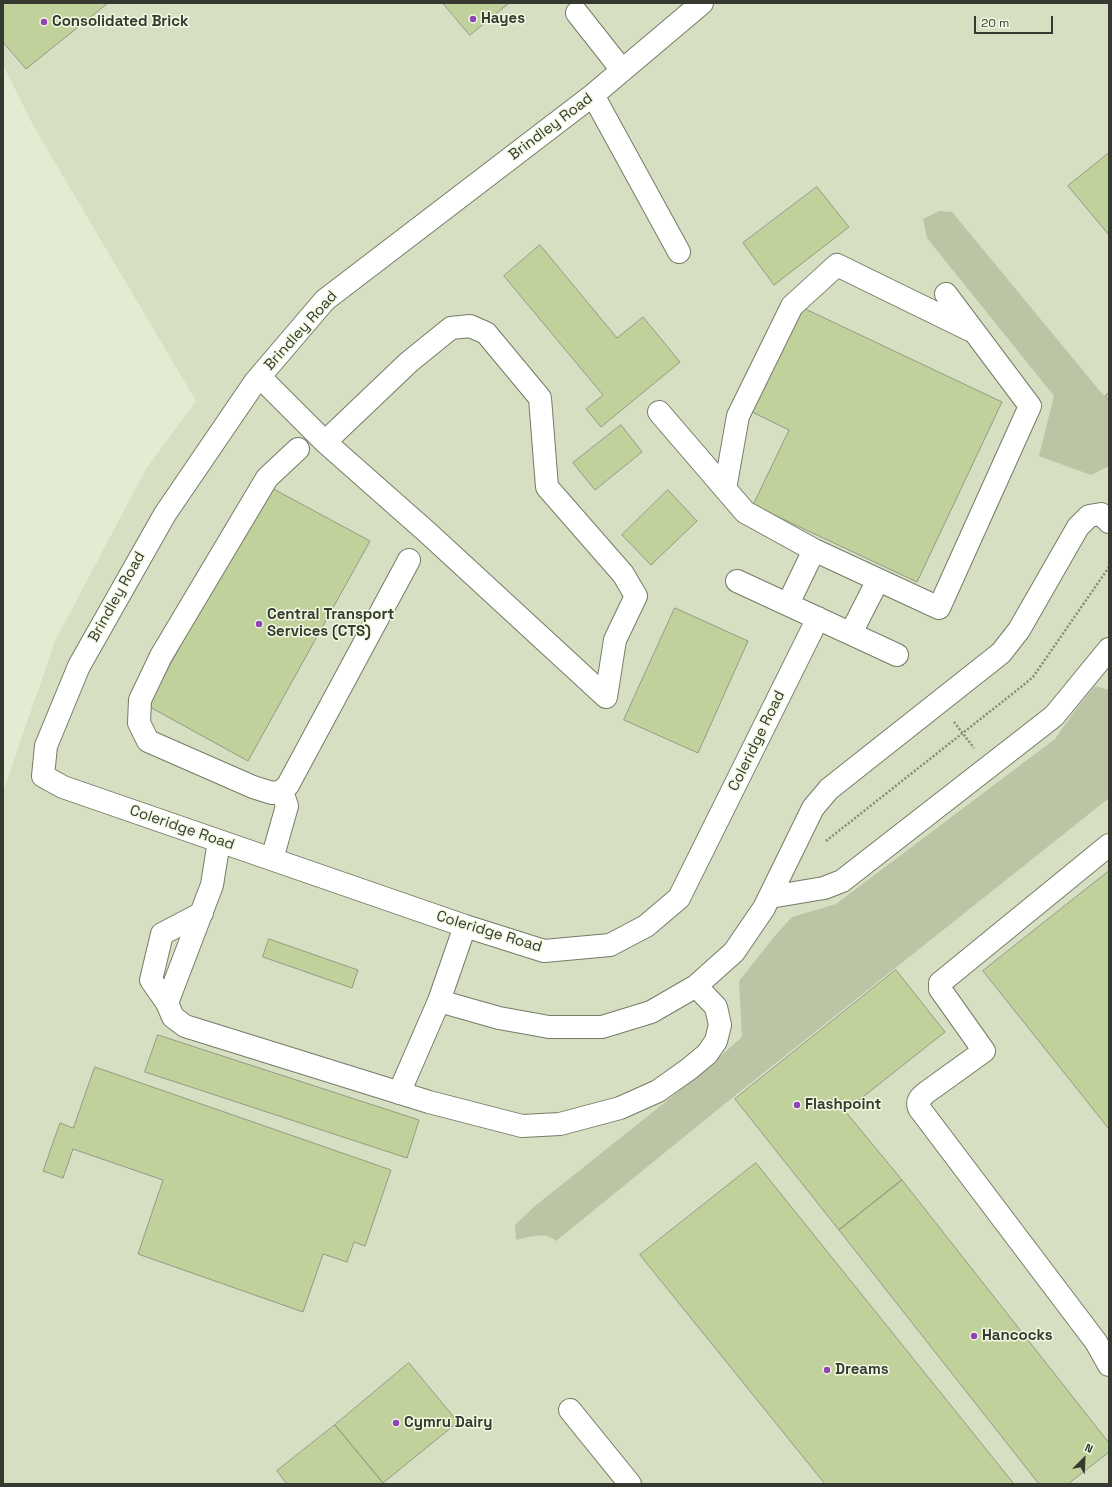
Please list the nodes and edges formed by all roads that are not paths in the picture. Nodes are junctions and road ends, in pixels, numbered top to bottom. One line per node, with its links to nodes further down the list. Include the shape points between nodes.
1 (702, 3): 3 (street, Brindley Road)
2 (577, 13): 3 (street)
3 (622, 70): 4 (street, Brindley Road)
4 (593, 95): 5 (street); 8 (street, Brindley Road, via 325,300)
5 (679, 252)
6 (946, 294): 7 (street)
7 (973, 331): 12 (street, via 837,265 792,306 738,416); 16 (street, via 1030,406 939,608)
8 (260, 376): 10 (street); 23 (street, Brindley Road, via 165,514 79,666 46,746)
9 (659, 412): 12 (street)
10 (325, 442): 10 (street, via 434,539 606,697 615,640 636,596 623,574 547,487 540,398 486,333 470,326 451,328 409,362)
11 (298, 449): 24 (street, via 267,478 161,656 140,700 139,723 148,741 253,787 272,793)
12 (725, 490): 14 (street, via 745,512)
13 (1109, 522): 28 (street, via 1101,514 1089,516 1078,527 1019,630 1001,654 828,790 813,808)
14 (814, 550): 16 (street); 18 (street)
15 (409, 560): 24 (street, via 288,785)
16 (878, 580): 20 (street)
17 (737, 581): 18 (street)
18 (788, 604): 19 (street)
19 (818, 618): 20 (street); 30 (street, Coleridge Road, via 679,898 646,926 610,945 544,951)
20 (851, 633): 22 (street)
21 (1109, 649): 28 (street, via 1054,716 842,881 824,888)
22 (897, 654)
23 (42, 776): 25 (street, Coleridge Road, via 63,787)
24 (282, 791): 27 (street, via 287,806)
25 (219, 841): 27 (street, Coleridge Road); 29 (street, via 212,885)
26 (1109, 844): 35 (street, via 940,984 940,989 984,1051 926,1092 918,1103 919,1108 1096,1342)
27 (272, 859): 30 (street, Coleridge Road)
28 (770, 897): 31 (street, via 734,952)
29 (202, 913): 33 (street); 33 (street, via 162,934 151,980)
30 (465, 926): 32 (street)
31 (696, 986): 32 (street, via 651,1012 602,1027 549,1027 499,1018); 34 (street, via 716,1007 720,1024 716,1040 707,1054 689,1069 658,1090 620,1108 560,1124 522,1126)
32 (439, 1000): 34 (street)
33 (167, 1003): 34 (street, via 173,1017 185,1026)
34 (399, 1093)
35 (1109, 1365)
36 (570, 1410): 37 (street)
37 (630, 1484)

